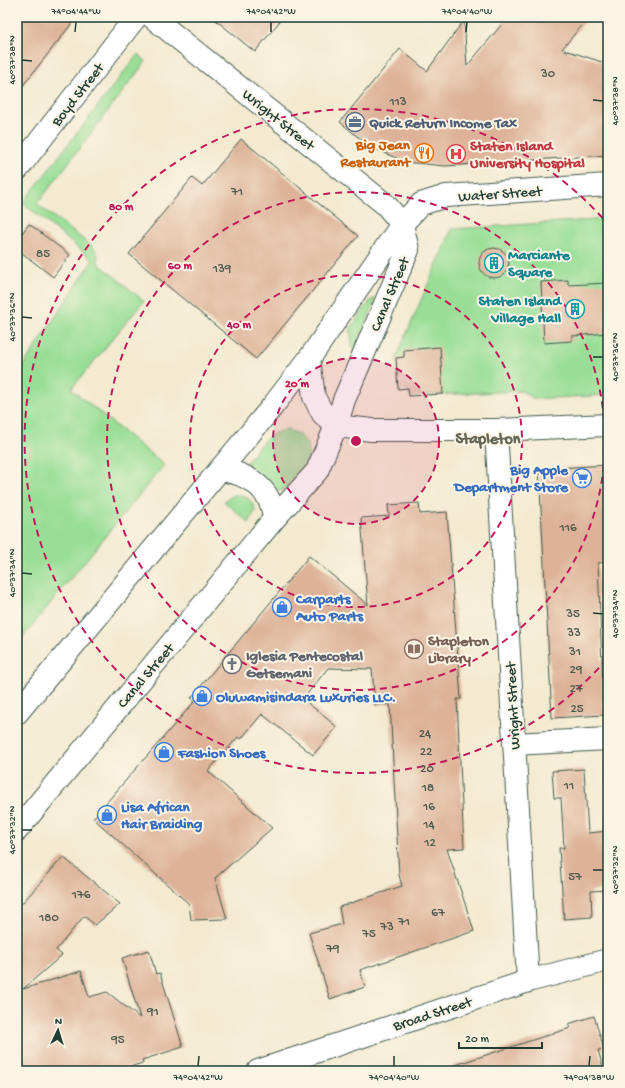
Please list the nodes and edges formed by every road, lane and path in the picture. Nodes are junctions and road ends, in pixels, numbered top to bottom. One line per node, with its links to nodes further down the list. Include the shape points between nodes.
1 (136, 17): 3 (street, Boyd Street)
2 (152, 17): 5 (street, Wright Street, via 386,205)
3 (17, 170)
4 (608, 185): 5 (street, Water Street, via 446,196 421,204)
5 (402, 224): 6 (street, Canal Street); 8 (street, Canal Street, via 408,250 344,400)
6 (309, 359): 8 (street, via 314,397 323,414); 10 (street, Canal Street)
7 (608, 425): 9 (street)
8 (336, 426): 9 (street, via 372,430); 11 (street, Canal Street, via 317,471)
9 (496, 430): 14 (street, Wright Street)
10 (220, 470): 11 (street, via 240,475 260,487 273,507); 12 (street, Canal Street)
11 (274, 519): 15 (street, Canal Street)
12 (17, 713)
13 (608, 740): 14 (street)
14 (514, 744): 17 (street, Wright Street)
15 (17, 830)
16 (608, 960): 17 (street, Broad Street)
17 (528, 982): 18 (street, Broad Street)
18 (258, 1071)

